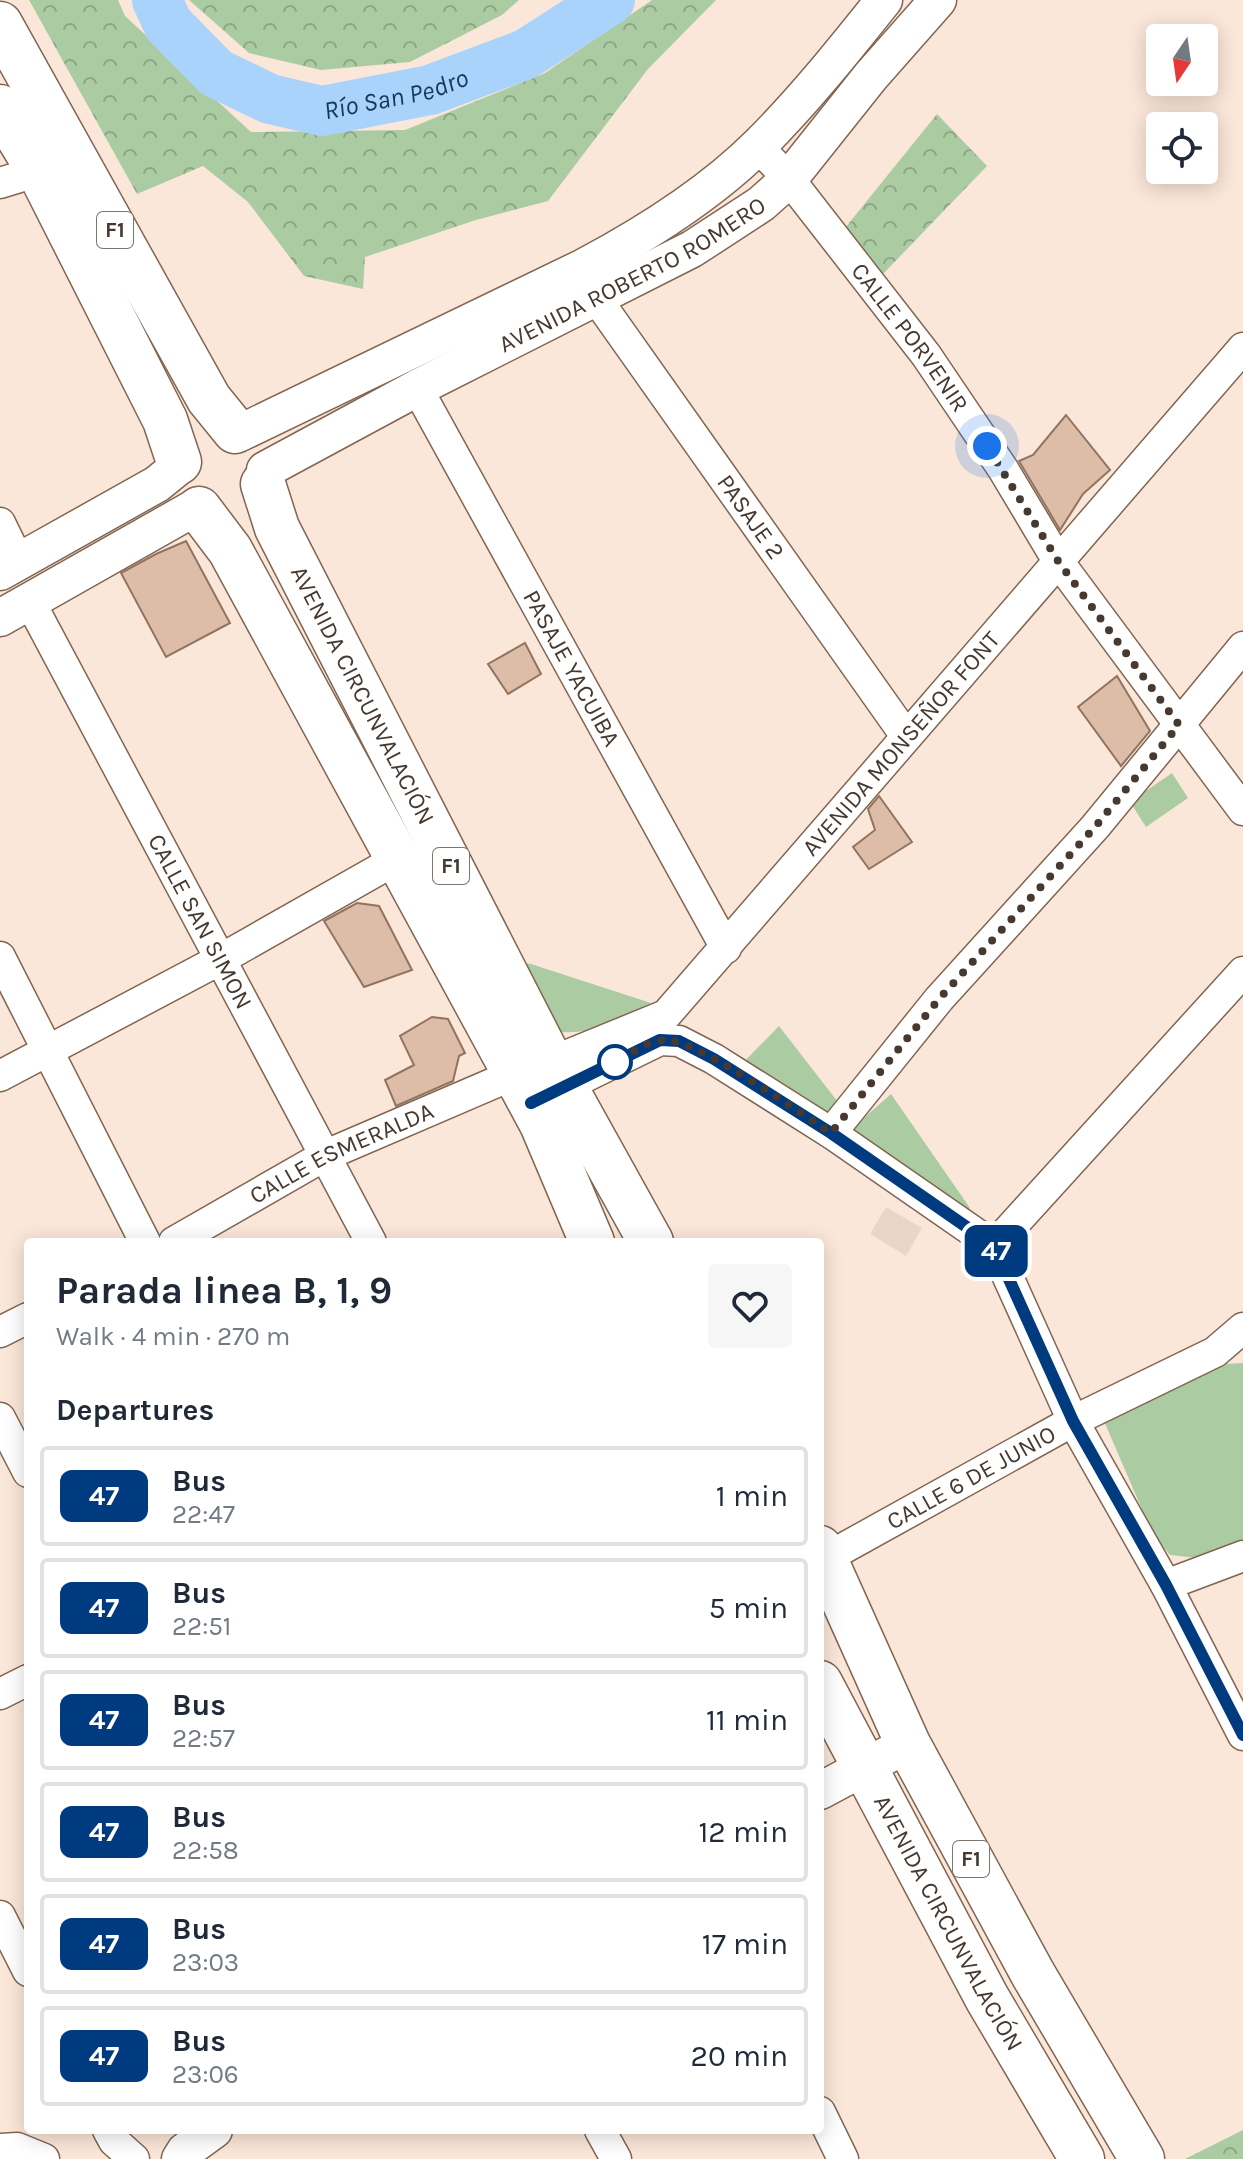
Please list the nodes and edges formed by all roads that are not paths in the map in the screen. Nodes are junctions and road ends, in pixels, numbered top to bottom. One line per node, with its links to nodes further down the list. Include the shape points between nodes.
1 (884, 0): 5 (street, AVENIDA ROBERTO ROMERO)
2 (938, 0): 7 (street, AVENIDA ROBERTO ROMERO)
3 (0, 24): 11 (highway, F1, via 209,399)
4 (0, 107): 6 (highway, F1)
5 (758, 147): 7 (street, CALLE PORVENIR); 11 (street, AVENIDA ROBERTO ROMERO, via 640,237)
6 (20, 177): 12 (highway, F1, via 165,420)
7 (789, 179): 8 (street, AVENIDA ROBERTO ROMERO, via 692,249); 16 (street, CALLE PORVENIR, via 926,355)
8 (596, 298): 10 (street, AVENIDA ROBERTO ROMERO); 21 (street, PASAJE 2)
9 (1243, 348): 16 (street, AVENIDA MONSEÑOR FONT)
10 (417, 388): 13 (street, AVENIDA ROBERTO ROMERO); 24 (street, PASAJE YACUIBA)
11 (238, 432): 12 (highway, via 200,434); 13 (highway, F1, via 260,452)
12 (178, 464): 14 (highway, F1, via 181,490); 17 (street, via 157,484)
13 (264, 477): 14 (highway, via 244,508 213,514); 30 (highway, AVENIDA CIRCUNVALACIÓN / F1, via 277,528)
14 (198, 508): 18 (street); 23 (highway, AVENIDA CIRCUNVALACIÓN / F1, via 230,550)
15 (0, 523): 17 (street)
16 (1058, 561): 20 (street, CALLE PORVENIR); 21 (street, AVENIDA MONSEÑOR FONT)
17 (9, 566)
18 (15, 610): 26 (street, CALLE SAN SIMON)
19 (1243, 647): 20 (street)
20 (1179, 725): 22 (street, CALLE PORVENIR); 31 (street, via 1095,827 939,999)
21 (906, 736): 24 (street, AVENIDA MONSEÑOR FONT)
22 (1243, 810)
23 (399, 858): 26 (street); 30 (highway, AVENIDA CIRCUNVALACIÓN / F1)
24 (726, 948): 30 (street, AVENIDA MONSEÑOR FONT, via 666,1015)
25 (0, 957): 28 (street)
26 (221, 959): 28 (street); 32 (street, CALLE SAN SIMON)
27 (1243, 972): 38 (street)
28 (48, 1051): 29 (street); 33 (street)
29 (0, 1076)
30 (540, 1081): 31 (street, via 660,1040 679,1041); 32 (street, CALLE ESMERALDA); 36 (highway, AVENIDA CIRCUNVALACIÓN / F1); 37 (highway, AVENIDA CIRCUNVALACIÓN / F1)
31 (831, 1133): 38 (street)
32 (324, 1156): 34 (street, CALLE ESMERALDA); 35 (street, CALLE SAN SIMON)
33 (143, 1238)
34 (181, 1238)
35 (369, 1238)
36 (591, 1238)
37 (648, 1238)
38 (994, 1246): 43 (street)
39 (24, 1320): 41 (street)
40 (1243, 1328): 43 (street, CALLE 6 DE JUNIO, via 1215,1352)
41 (0, 1332)
42 (0, 1418): 44 (street)
43 (1073, 1421): 45 (street, CALLE 6 DE JUNIO); 48 (street)
44 (24, 1464)
45 (824, 1552)
46 (824, 1555): 53 (highway, AVENIDA CIRCUNVALACIÓN / F1)
47 (1243, 1556): 48 (street)
48 (1166, 1585): 52 (street)
49 (24, 1682): 51 (street)
50 (824, 1690): 54 (highway, AVENIDA CIRCUNVALACIÓN / F1)
51 (0, 1694)
52 (1243, 1735)
53 (908, 1744): 54 (street); 69 (highway, AVENIDA CIRCUNVALACIÓN / F1, via 1033,1974)
54 (866, 1766): 55 (street); 68 (highway, AVENIDA CIRCUNVALACIÓN / F1, via 987,1998)
55 (824, 1789)
56 (0, 1916): 57 (street)
57 (24, 1963)
58 (824, 2120): 67 (street)
59 (110, 2134): 64 (street)
60 (208, 2134): 65 (street)
61 (602, 2134): 66 (street)
62 (0, 2149): 63 (street, via 17,2148)
63 (44, 2159)
64 (134, 2159)
65 (180, 2159)
66 (616, 2159)
67 (843, 2159)
68 (1082, 2159)
69 (1142, 2159)

